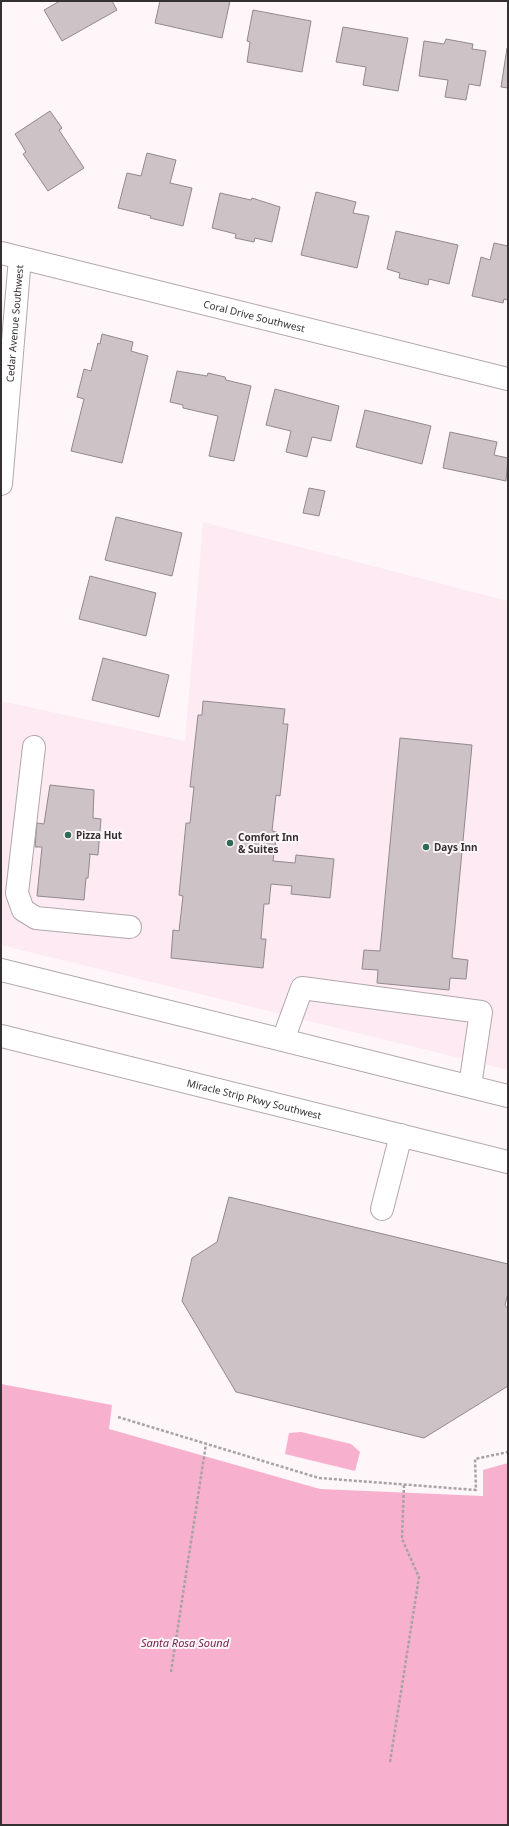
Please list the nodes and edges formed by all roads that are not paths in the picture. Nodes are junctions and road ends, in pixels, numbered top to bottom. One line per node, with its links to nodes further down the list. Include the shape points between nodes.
1 (11, 255): 2 (main road, Coral Drive Southwest); 3 (main road, Cedar Avenue Southwest)
2 (508, 379)
3 (1, 484)
4 (34, 747): 5 (main road, via 16,893 22,910 36,918)
5 (130, 927)
6 (1, 970): 8 (main road)
7 (1, 1036): 11 (main road, Miracle Strip Pkwy Southwest)
8 (283, 1040): 9 (main road); 9 (main road, via 302,988 481,1012)
9 (470, 1086): 10 (main road)
10 (508, 1096)
11 (401, 1135): 12 (main road, Miracle Strip Pkwy Southwest); 13 (main road)
12 (508, 1162)
13 (382, 1209)

